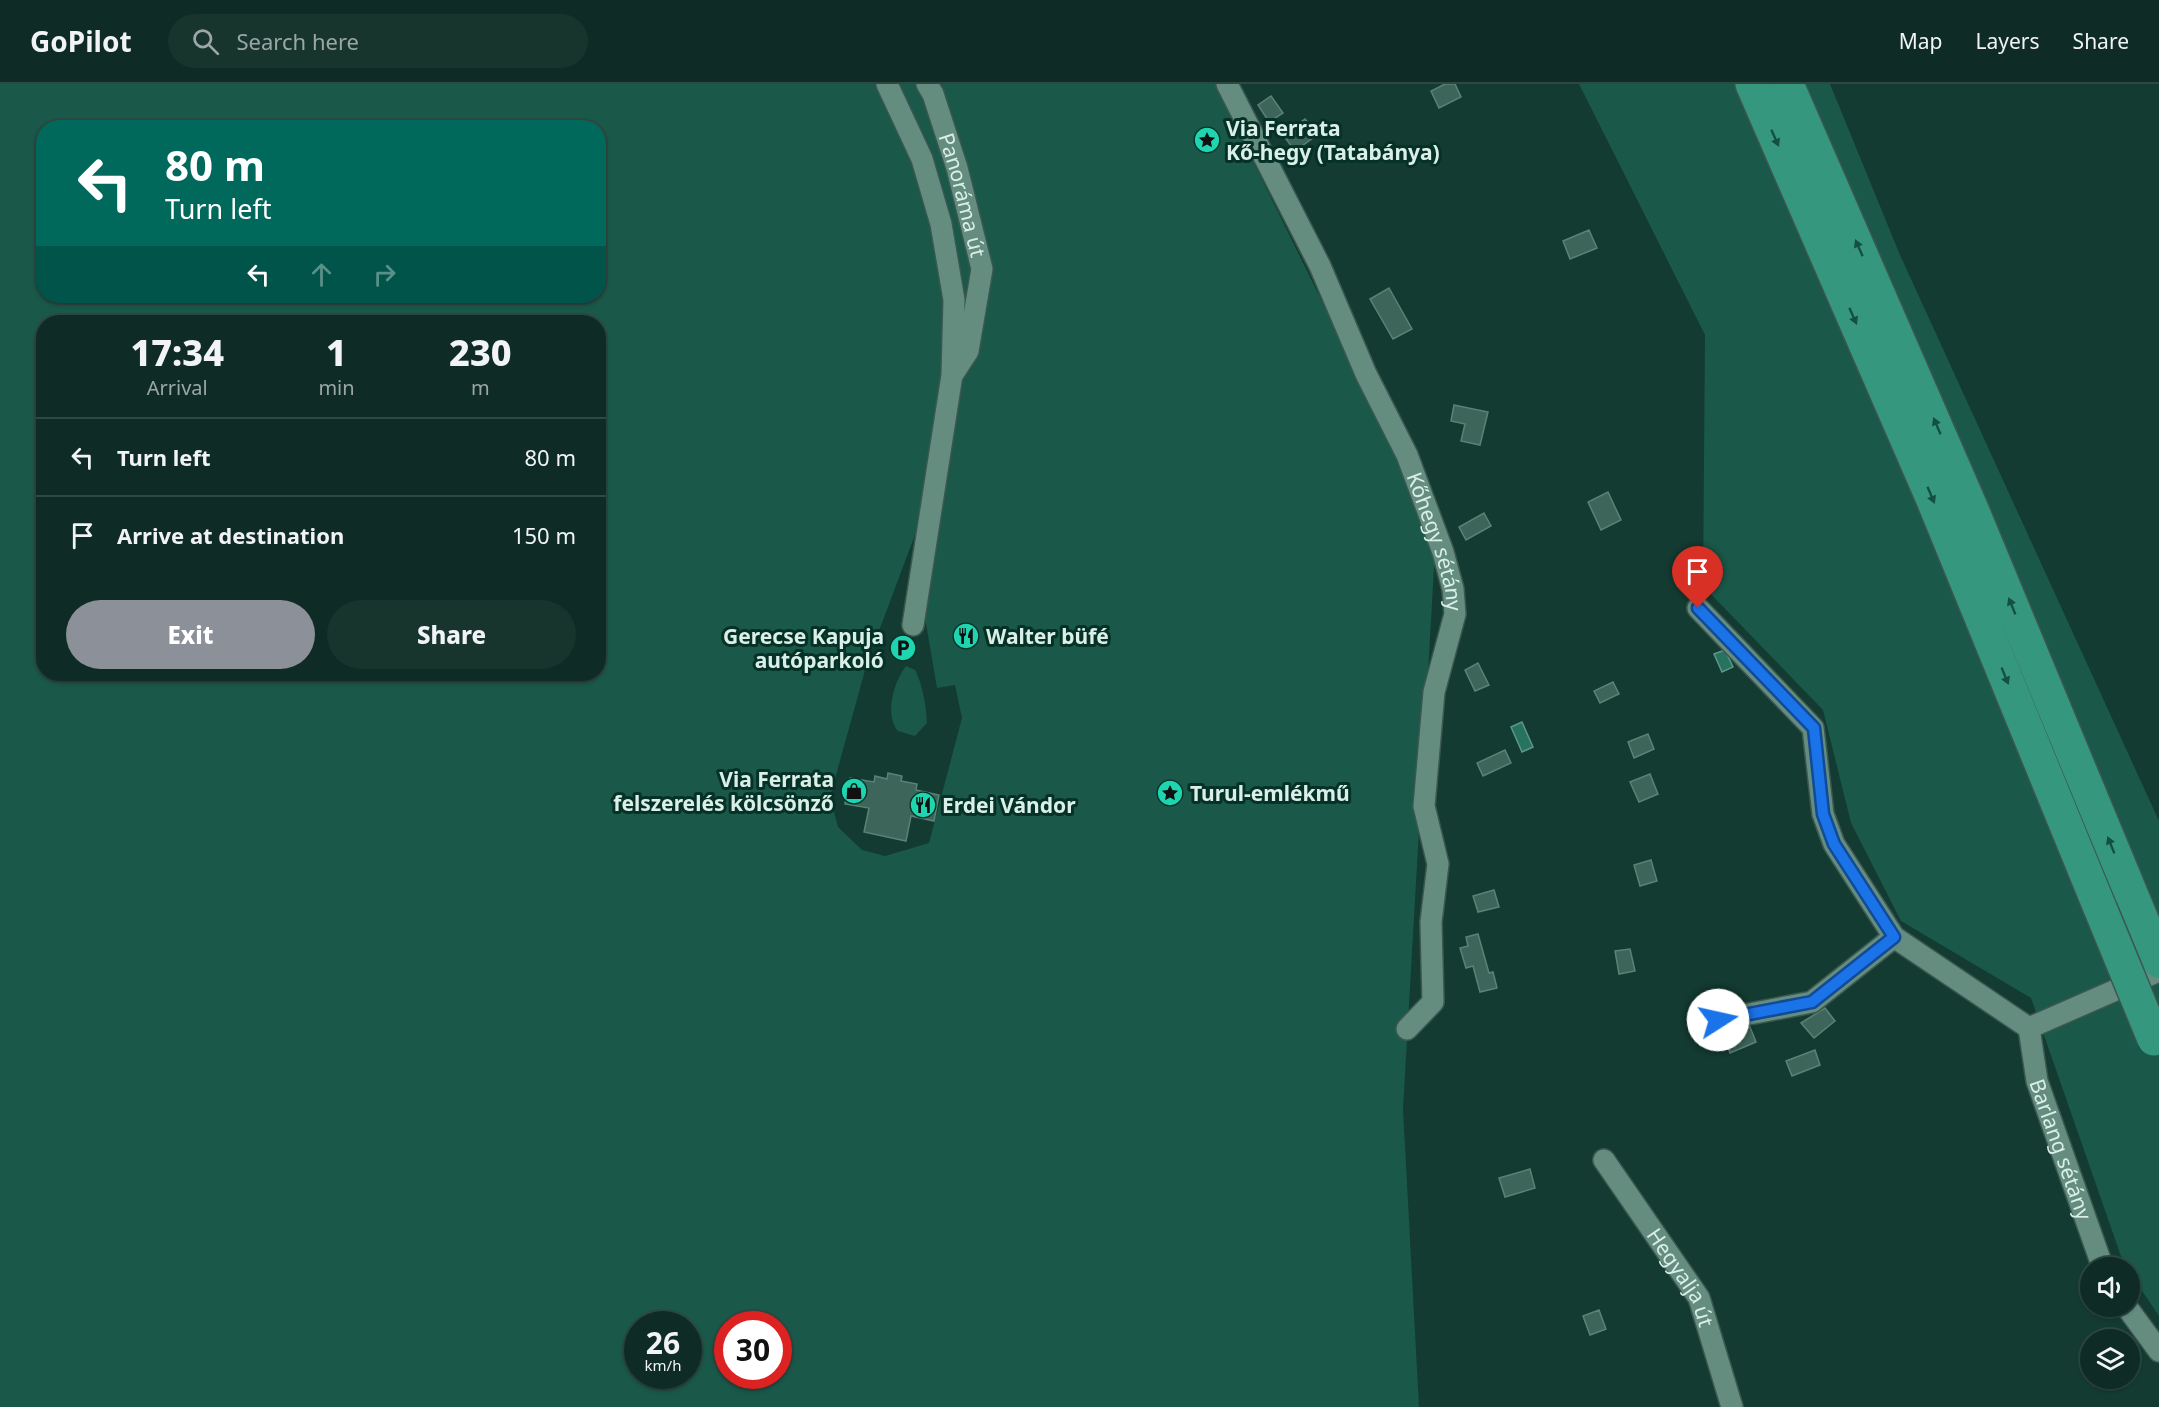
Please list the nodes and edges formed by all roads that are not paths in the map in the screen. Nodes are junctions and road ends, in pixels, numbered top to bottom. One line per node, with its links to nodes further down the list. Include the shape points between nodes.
1 (887, 84): 6 (street, Panoráma út, via 922,159 941,224 954,300)
2 (927, 84): 6 (street, Panoráma út, via 957,168 982,269 968,351)
3 (1227, 84): 14 (street, Kőhegy sétány, via 1320,266 1366,374 1407,454 1453,589 1455,614 1434,692 1424,806 1438,864 1431,922 1433,1002)
4 (1752, 84): 15 (highway, one-way to 15, bridge, via 1933,500)
5 (1787, 84): 10 (highway, one-way to 5, via 1967,497)
6 (952, 375): 8 (street, Panoráma út)
7 (1698, 608): 9 (street, via 1814,728 1823,814 1834,844)
8 (913, 625)
9 (1894, 937): 12 (street, via 1812,1002); 13 (street)
10 (2159, 961)
11 (2159, 972): 13 (street)
12 (1718, 1020)
13 (2029, 1028): 17 (street, Barlang sétány, via 2037,1081)
14 (1407, 1029)
15 (2157, 1044)
16 (1604, 1160): 20 (street, Hegyalja út, via 1699,1298)
17 (2099, 1257)
18 (2134, 1317): 19 (street)
19 (2159, 1351)
20 (1732, 1407)

